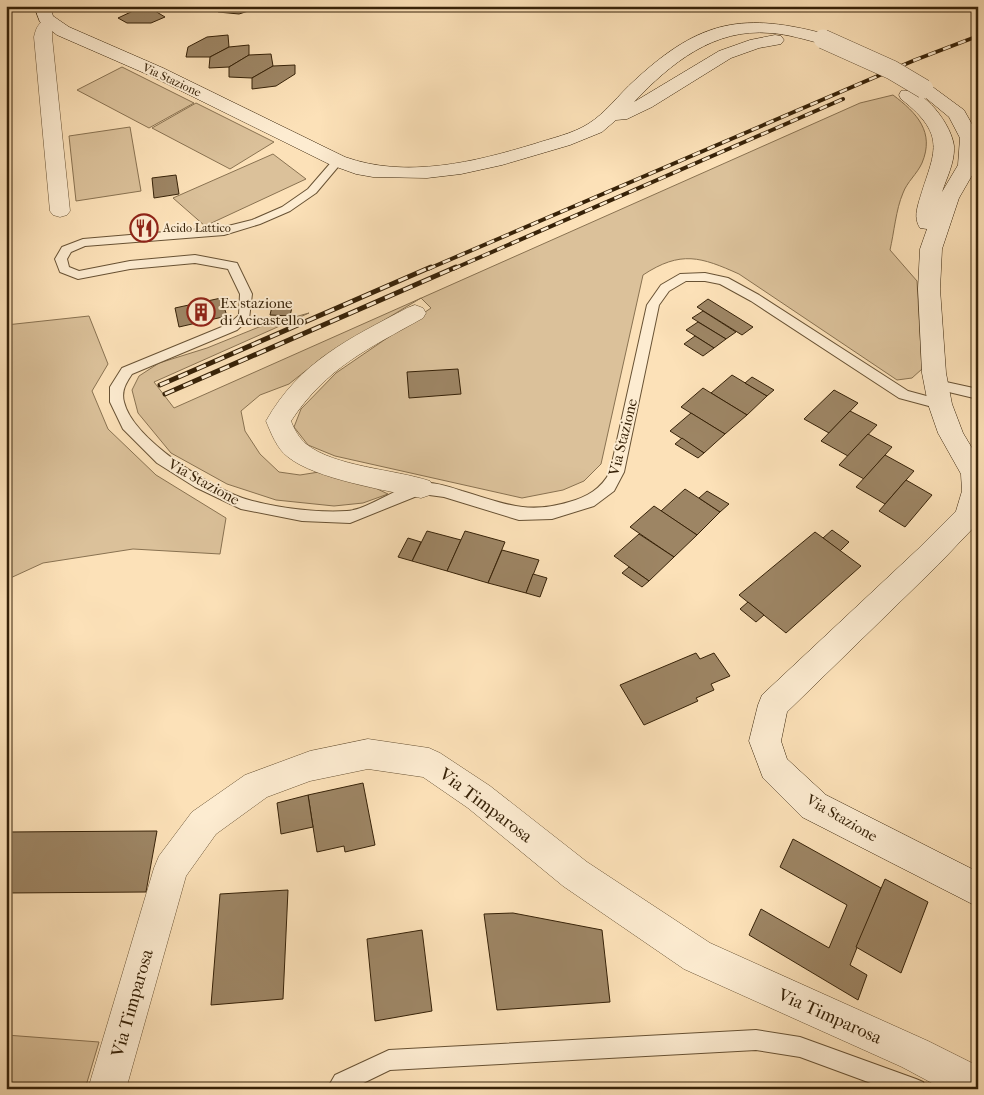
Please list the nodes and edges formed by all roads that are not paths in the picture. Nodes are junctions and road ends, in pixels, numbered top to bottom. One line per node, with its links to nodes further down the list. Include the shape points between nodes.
1 (46, 15): 5 (main road, Via Stazione, via 63,31 157,72); 6 (main road, via 43,37)
2 (817, 43): 3 (main road, via 869,72); 4 (main road, via 775,40 737,48 653,99); 4 (main road, Via Stazione, via 793,30 764,27 727,29 709,35 658,67)
3 (915, 91): 7 (main road, via 937,122 944,156 926,218); 7 (main road, Via Stazione, via 946,104 957,114 970,138 968,165 949,198)
4 (596, 127): 5 (main road, Via Stazione, via 563,141 484,165 432,173 365,170)
5 (338, 161): 11 (lane, Via Stazione, via 312,190 286,209 256,222 224,231 83,244 66,250 61,258 64,269 78,275 130,265 194,259 233,266 246,294 245,316 233,327 127,371 117,387 117,402 128,425 162,459 200,483 246,505 302,515 350,517)
6 (60, 211)
7 (931, 249): 9 (main road, Via Stazione, via 929,289 934,372)
8 (415, 313): 11 (main road, via 319,371 293,397 278,421 297,451 326,465)
9 (939, 394): 10 (lane); 11 (lane, Via Stazione, via 904,395 724,281 705,277 684,278 665,288 653,306 617,472 609,487 580,505 552,513 519,514 444,491); 12 (main road, Via Stazione, via 951,433 974,474 975,491 968,516 773,705 765,740 774,768 814,806)
10 (978, 394)
11 (421, 488)
12 (978, 890)
13 (978, 1086): 14 (main road, Via Timparosa, via 915,1054 697,956 576,874 479,797 429,763 368,754 310,766 256,786 204,823 171,868)
14 (107, 1089)
15 (337, 1089): 16 (lane, via 342,1082 389,1060 756,1040 800,1048)
16 (916, 1089)

